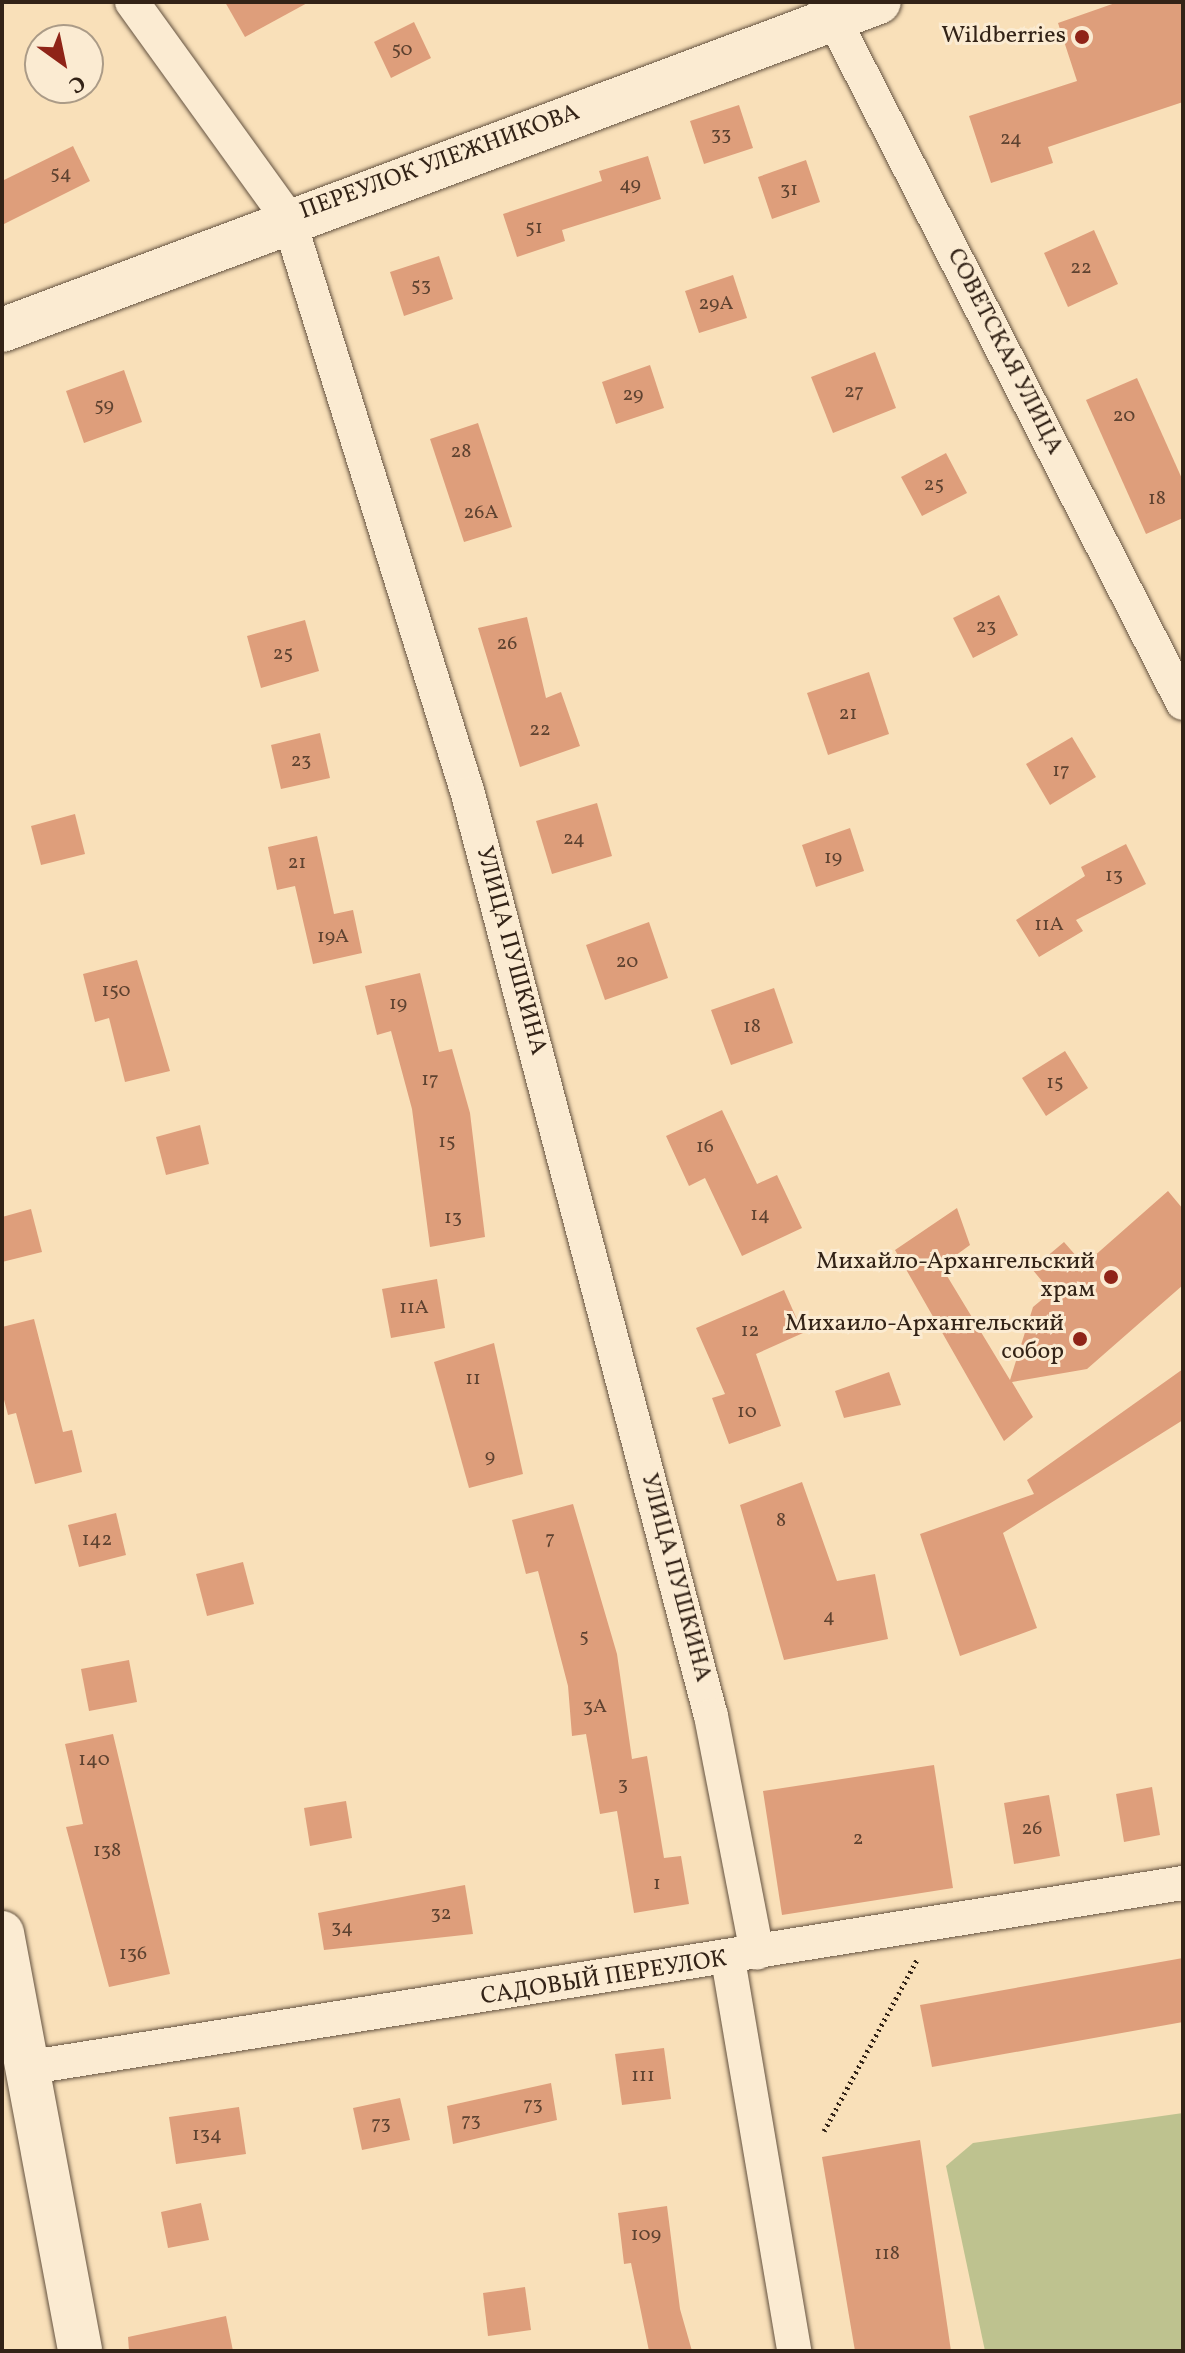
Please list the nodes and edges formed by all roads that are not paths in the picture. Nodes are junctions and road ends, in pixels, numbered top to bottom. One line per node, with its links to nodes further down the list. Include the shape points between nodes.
1 (132, 2): 4 (street, УЛИЦА ПУШКИНА)
2 (879, 2): 3 (main road, ПЕРЕУЛОК УЛЕЖНИКОВА)
3 (829, 9): 4 (main road, ПЕРЕУЛОК УЛЕЖНИКОВА); 6 (street, СОВЕТСКАЯ УЛИЦА)
4 (289, 220): 5 (main road, ПЕРЕУЛОК УЛЕЖНИКОВА); 9 (street, УЛИЦА ПУШКИНА, via 468,794 711,1716)
5 (2, 330)
6 (1183, 703)
7 (1183, 1883): 9 (street, САДОВЫЙ ПЕРЕУЛОК)
8 (2, 1933): 10 (main road)
9 (742, 1956): 10 (street, САДОВЫЙ ПЕРЕУЛОК); 12 (street, УЛИЦА ПУШКИНА)
10 (25, 2068): 11 (main road)
11 (80, 2351)
12 (794, 2351)

